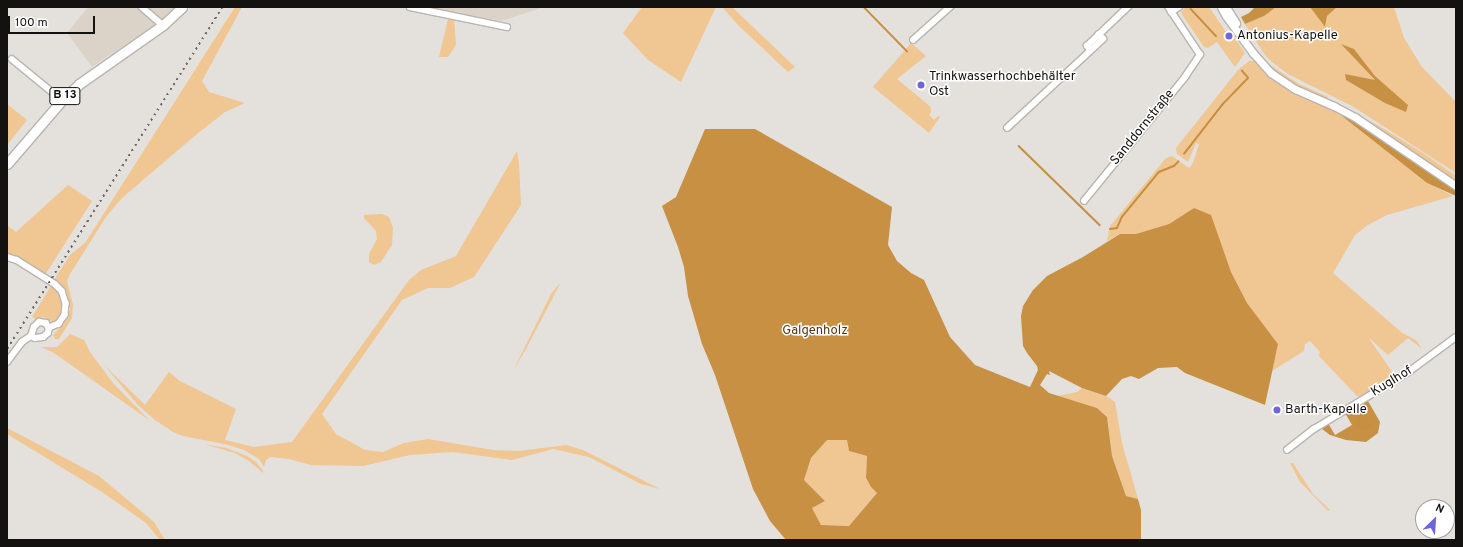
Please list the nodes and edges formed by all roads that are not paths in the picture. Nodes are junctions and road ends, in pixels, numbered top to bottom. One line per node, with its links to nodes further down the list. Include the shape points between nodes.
1 (142, 7): 10 (street)
2 (182, 7): 10 (main road, B 13)
3 (410, 7): 11 (street)
4 (950, 7): 12 (street)
5 (1128, 7): 16 (street, via 1099,34 1103,39)
6 (1179, 7): 9 (street)
7 (1221, 7): 13 (street)
8 (1226, 7): 13 (street)
9 (1170, 10): 19 (street, Sanddornstraße, via 1200,55)
10 (163, 25): 15 (main road, B 13, via 90,76)
11 (507, 27)
12 (913, 40)
13 (1250, 50): 18 (street, via 1266,68 1295,89 1355,117)
14 (12, 59): 15 (street)
15 (62, 100): 17 (main road, B 13)
16 (1007, 128)
17 (7, 164)
18 (1456, 186)
19 (1084, 200)
20 (7, 257): 21 (street, via 22,263 62,291 66,303 65,315 59,324)
21 (49, 328): 22 (street, via 43,337); 22 (street, via 46,323 40,322 34,327)
22 (31, 336): 24 (street, via 22,342)
23 (1456, 337): 25 (street, Kuglhof, via 1410,371 1314,429)
24 (7, 362)
25 (1286, 450)

